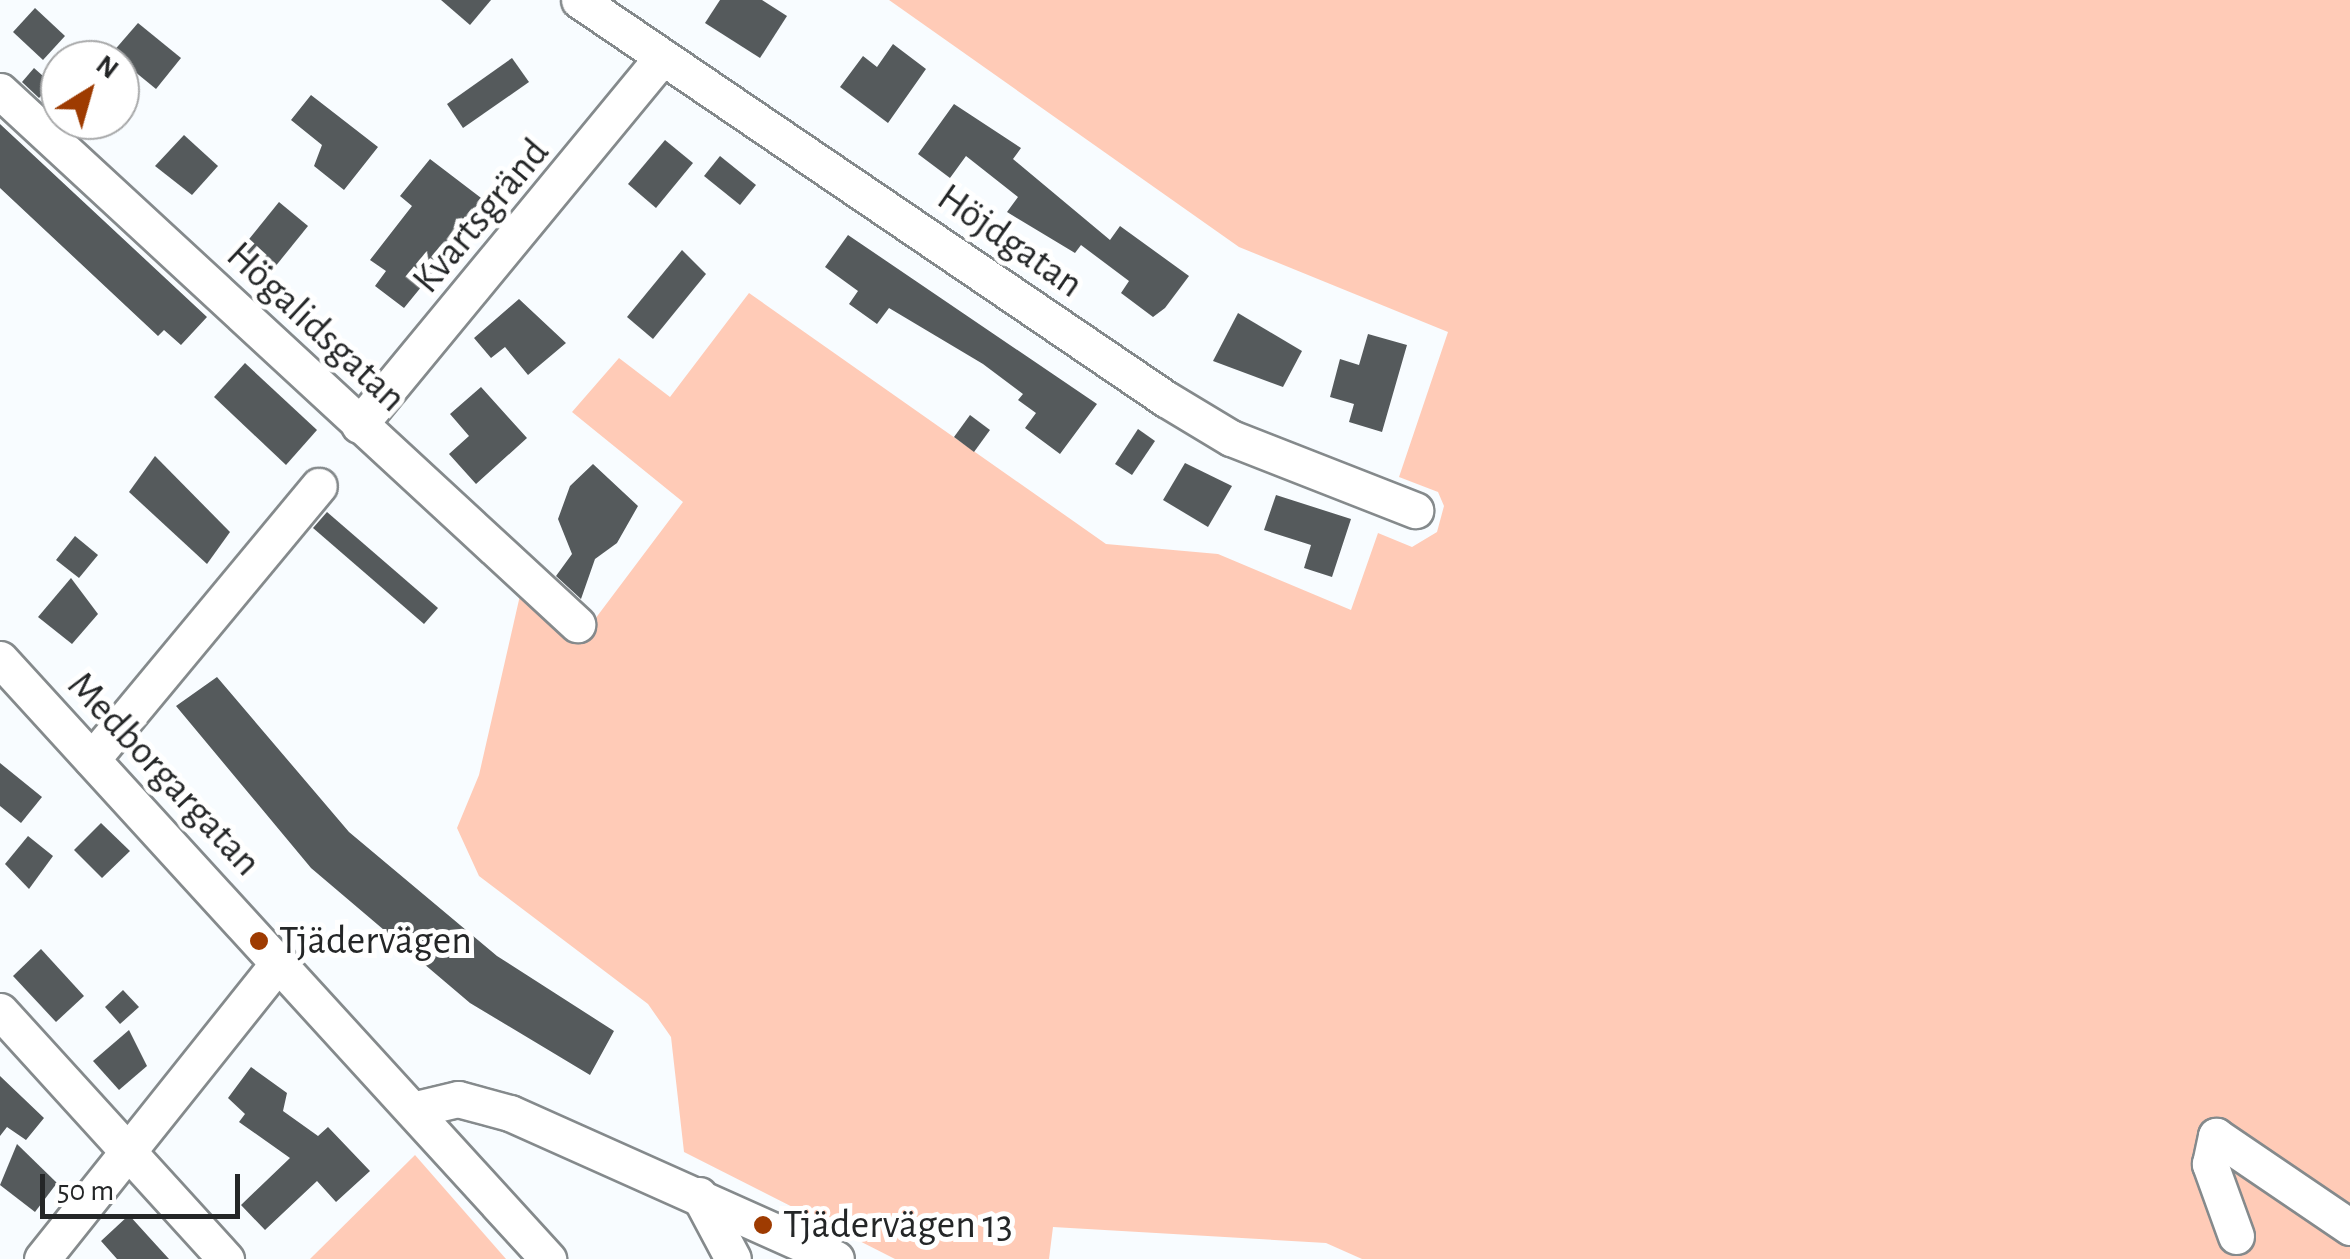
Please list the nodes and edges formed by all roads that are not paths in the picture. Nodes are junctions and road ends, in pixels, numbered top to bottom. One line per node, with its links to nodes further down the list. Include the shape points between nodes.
1 (579, 0): 2 (street, Höjdgatan)
2 (662, 57): 4 (street, Kvartsgränd); 6 (street, Höjdgatan, via 1214,428)
3 (0, 91): 4 (street, Högalidsgatan)
4 (359, 425): 7 (street, Högalidsgatan)
5 (319, 486): 9 (street)
6 (1414, 510)
7 (577, 624)
8 (0, 659): 9 (street, Medborgargatan)
9 (92, 759): 10 (street, Medborgargatan)
10 (280, 962): 12 (street, Medborgargatan); 13 (street)
11 (0, 1010): 13 (street)
12 (416, 1109): 14 (street, via 478,1102); 19 (street, Medborgargatan)
13 (126, 1153): 17 (street); 18 (street)
14 (699, 1196): 20 (street); 21 (street)
15 (2350, 1227): 16 (street, via 2216,1136 2210,1164)
16 (2236, 1236)
17 (42, 1259)
18 (226, 1259)
19 (548, 1259)
20 (733, 1259)
21 (836, 1259)

